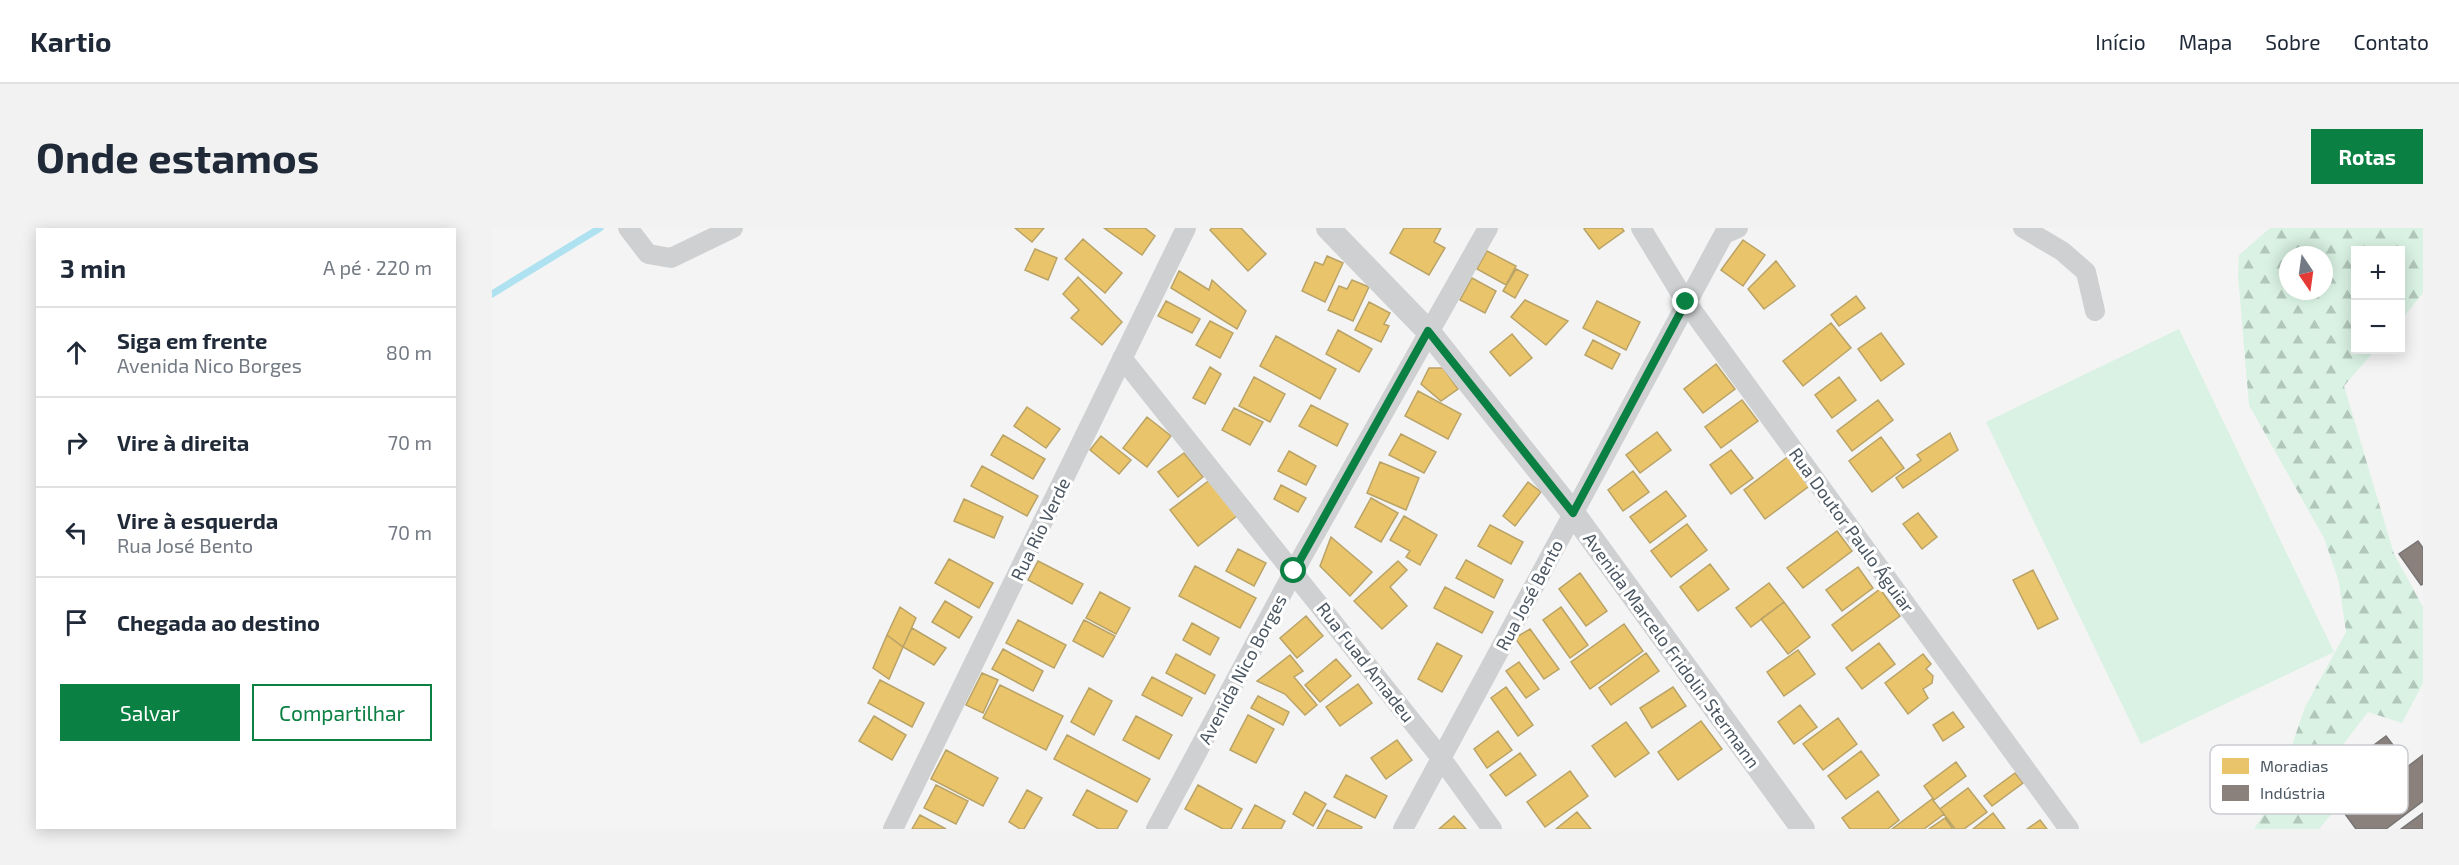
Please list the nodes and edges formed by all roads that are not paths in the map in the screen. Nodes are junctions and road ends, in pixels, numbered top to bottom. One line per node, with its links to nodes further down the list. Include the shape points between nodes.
1 (628, 228): 2 (street, via 648,254 671,258)
2 (733, 228)
3 (1186, 228): 12 (street, Rua Rio Verde)
4 (1328, 228): 11 (street, Avenida Marcelo Fridolin Stermann)
5 (1488, 228): 11 (street, Avenida Nico Borges)
6 (1641, 228): 9 (street, Rua Doutor Paulo Águiar)
7 (2023, 228): 10 (street, via 2062,251 2086,272)
8 (1731, 231): 9 (street, Rua José Bento)
9 (1686, 302): 13 (street, Rua José Bento); 21 (street, Rua Doutor Paulo Águiar)
10 (2095, 310)
11 (1428, 331): 13 (street, Avenida Marcelo Fridolin Stermann); 14 (street, Avenida Nico Borges)
12 (1122, 358): 14 (street, Rua Fuad Amadeu); 16 (street, Rua Rio Verde)
13 (1573, 513): 15 (street, Rua José Bento); 20 (street, Avenida Marcelo Fridolin Stermann)
14 (1294, 571): 15 (street, Rua Fuad Amadeu); 17 (street, Avenida Nico Borges)
15 (1441, 758): 18 (street, Rua José Bento); 19 (street, Rua Fuad Amadeu)
16 (893, 829)
17 (1156, 829)
18 (1403, 829)
19 (1492, 829)
20 (1803, 829)
21 (2069, 829)

